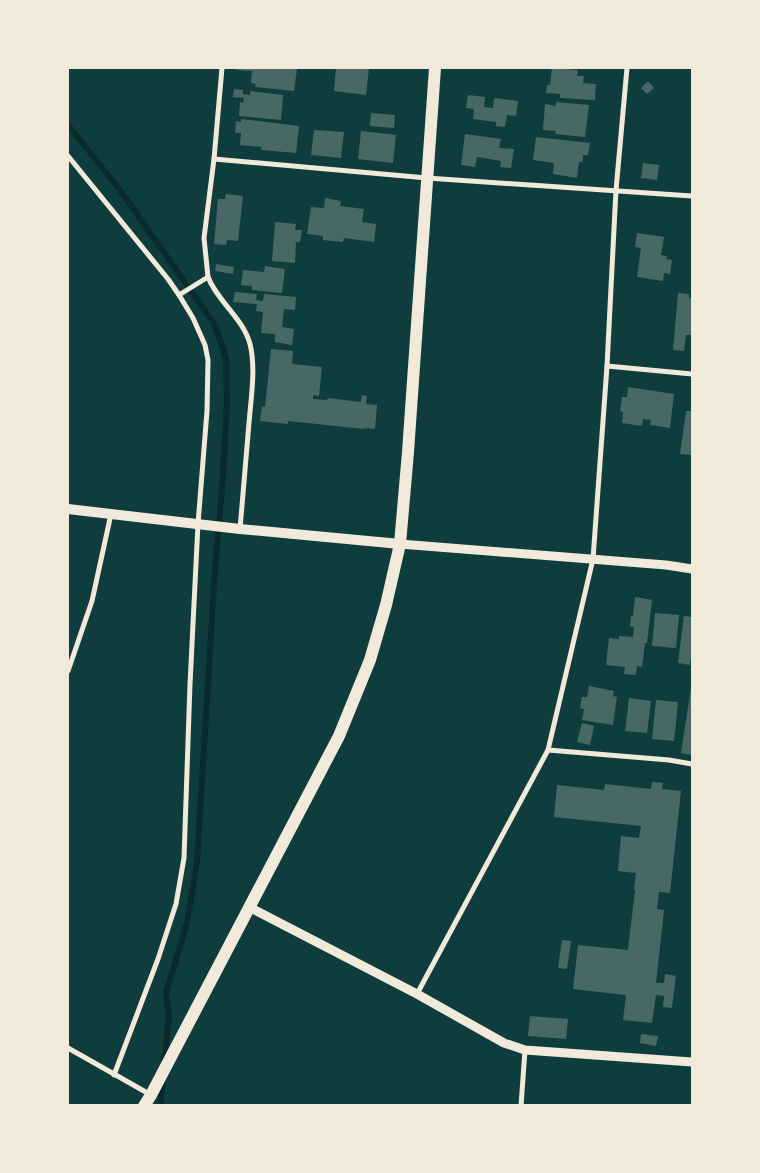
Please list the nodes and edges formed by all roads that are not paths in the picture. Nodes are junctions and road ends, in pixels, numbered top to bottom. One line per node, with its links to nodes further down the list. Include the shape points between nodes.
1 (222, 68): 5 (street)
2 (435, 68): 6 (main road)
3 (627, 68): 7 (street)
4 (68, 156): 10 (street)
5 (214, 159): 6 (street); 9 (street, via 204,238)
6 (427, 178): 7 (street); 17 (main road)
7 (616, 190): 8 (street); 11 (street)
8 (692, 196)
9 (208, 277): 10 (street); 16 (street, via 244,330 253,361)
10 (179, 295): 15 (street, via 193,318 208,360)
11 (607, 366): 12 (street); 18 (street)
12 (692, 374)
13 (68, 509): 14 (main road)
14 (111, 514): 15 (main road); 20 (street, via 92,602)
15 (198, 524): 16 (main road); 28 (street, via 184,858 176,904)
16 (240, 529): 17 (main road)
17 (400, 544): 18 (street); 23 (main road, via 370,660 339,736)
18 (593, 559): 19 (street); 21 (street)
19 (692, 569)
20 (68, 671)
21 (548, 750): 22 (street); 24 (street)
22 (692, 764)
23 (249, 907): 24 (street); 29 (main road)
24 (417, 994): 26 (street, via 504,1043)
25 (68, 1048): 28 (street)
26 (525, 1050): 27 (street); 30 (street)
27 (692, 1062)
28 (114, 1075): 29 (street)
29 (148, 1100)
30 (521, 1106)

